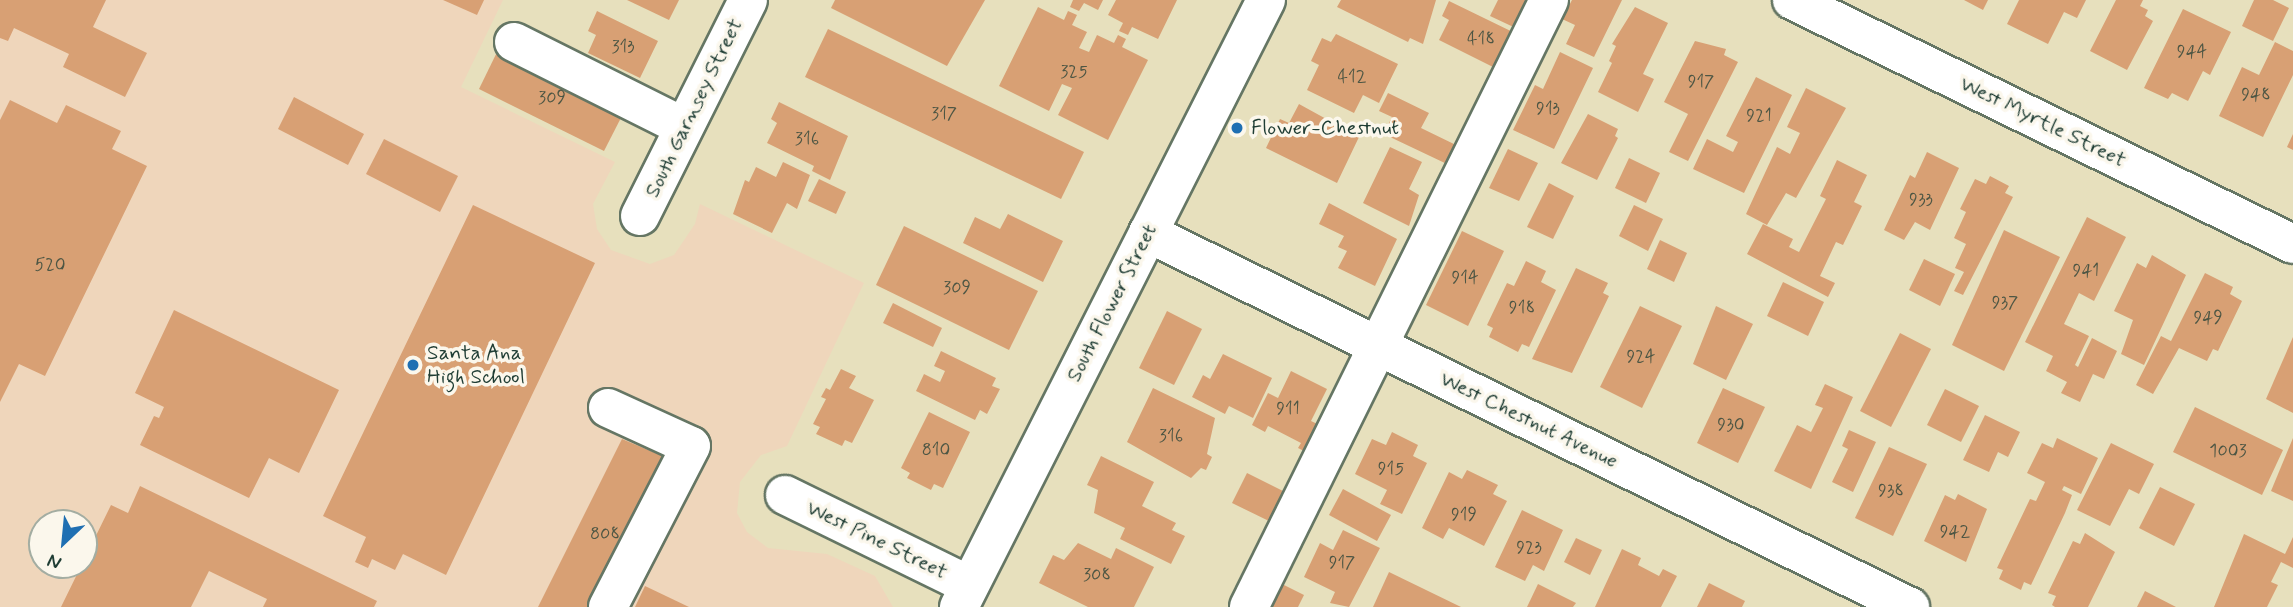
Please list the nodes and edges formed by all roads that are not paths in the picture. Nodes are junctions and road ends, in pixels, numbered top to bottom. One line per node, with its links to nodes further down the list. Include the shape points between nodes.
1 (748, 0): 6 (street, South Garnsey Street)
2 (1266, 0): 8 (street, South Flower Street)
3 (1549, 0): 10 (street)
4 (1792, 0): 9 (street, West Myrtle Street)
5 (514, 41): 6 (street)
6 (684, 127): 7 (street, South Garnsey Street)
7 (640, 216)
8 (1147, 233): 10 (street, West Chestnut Avenue); 13 (street, South Flower Street)
9 (2293, 244)
10 (1378, 346): 15 (street); 16 (street, West Chestnut Avenue)
11 (608, 408): 14 (street, via 691,446)
12 (785, 495): 13 (street, West Pine Street)
13 (964, 596)
14 (608, 607)
15 (1249, 607)
16 (1910, 607)

